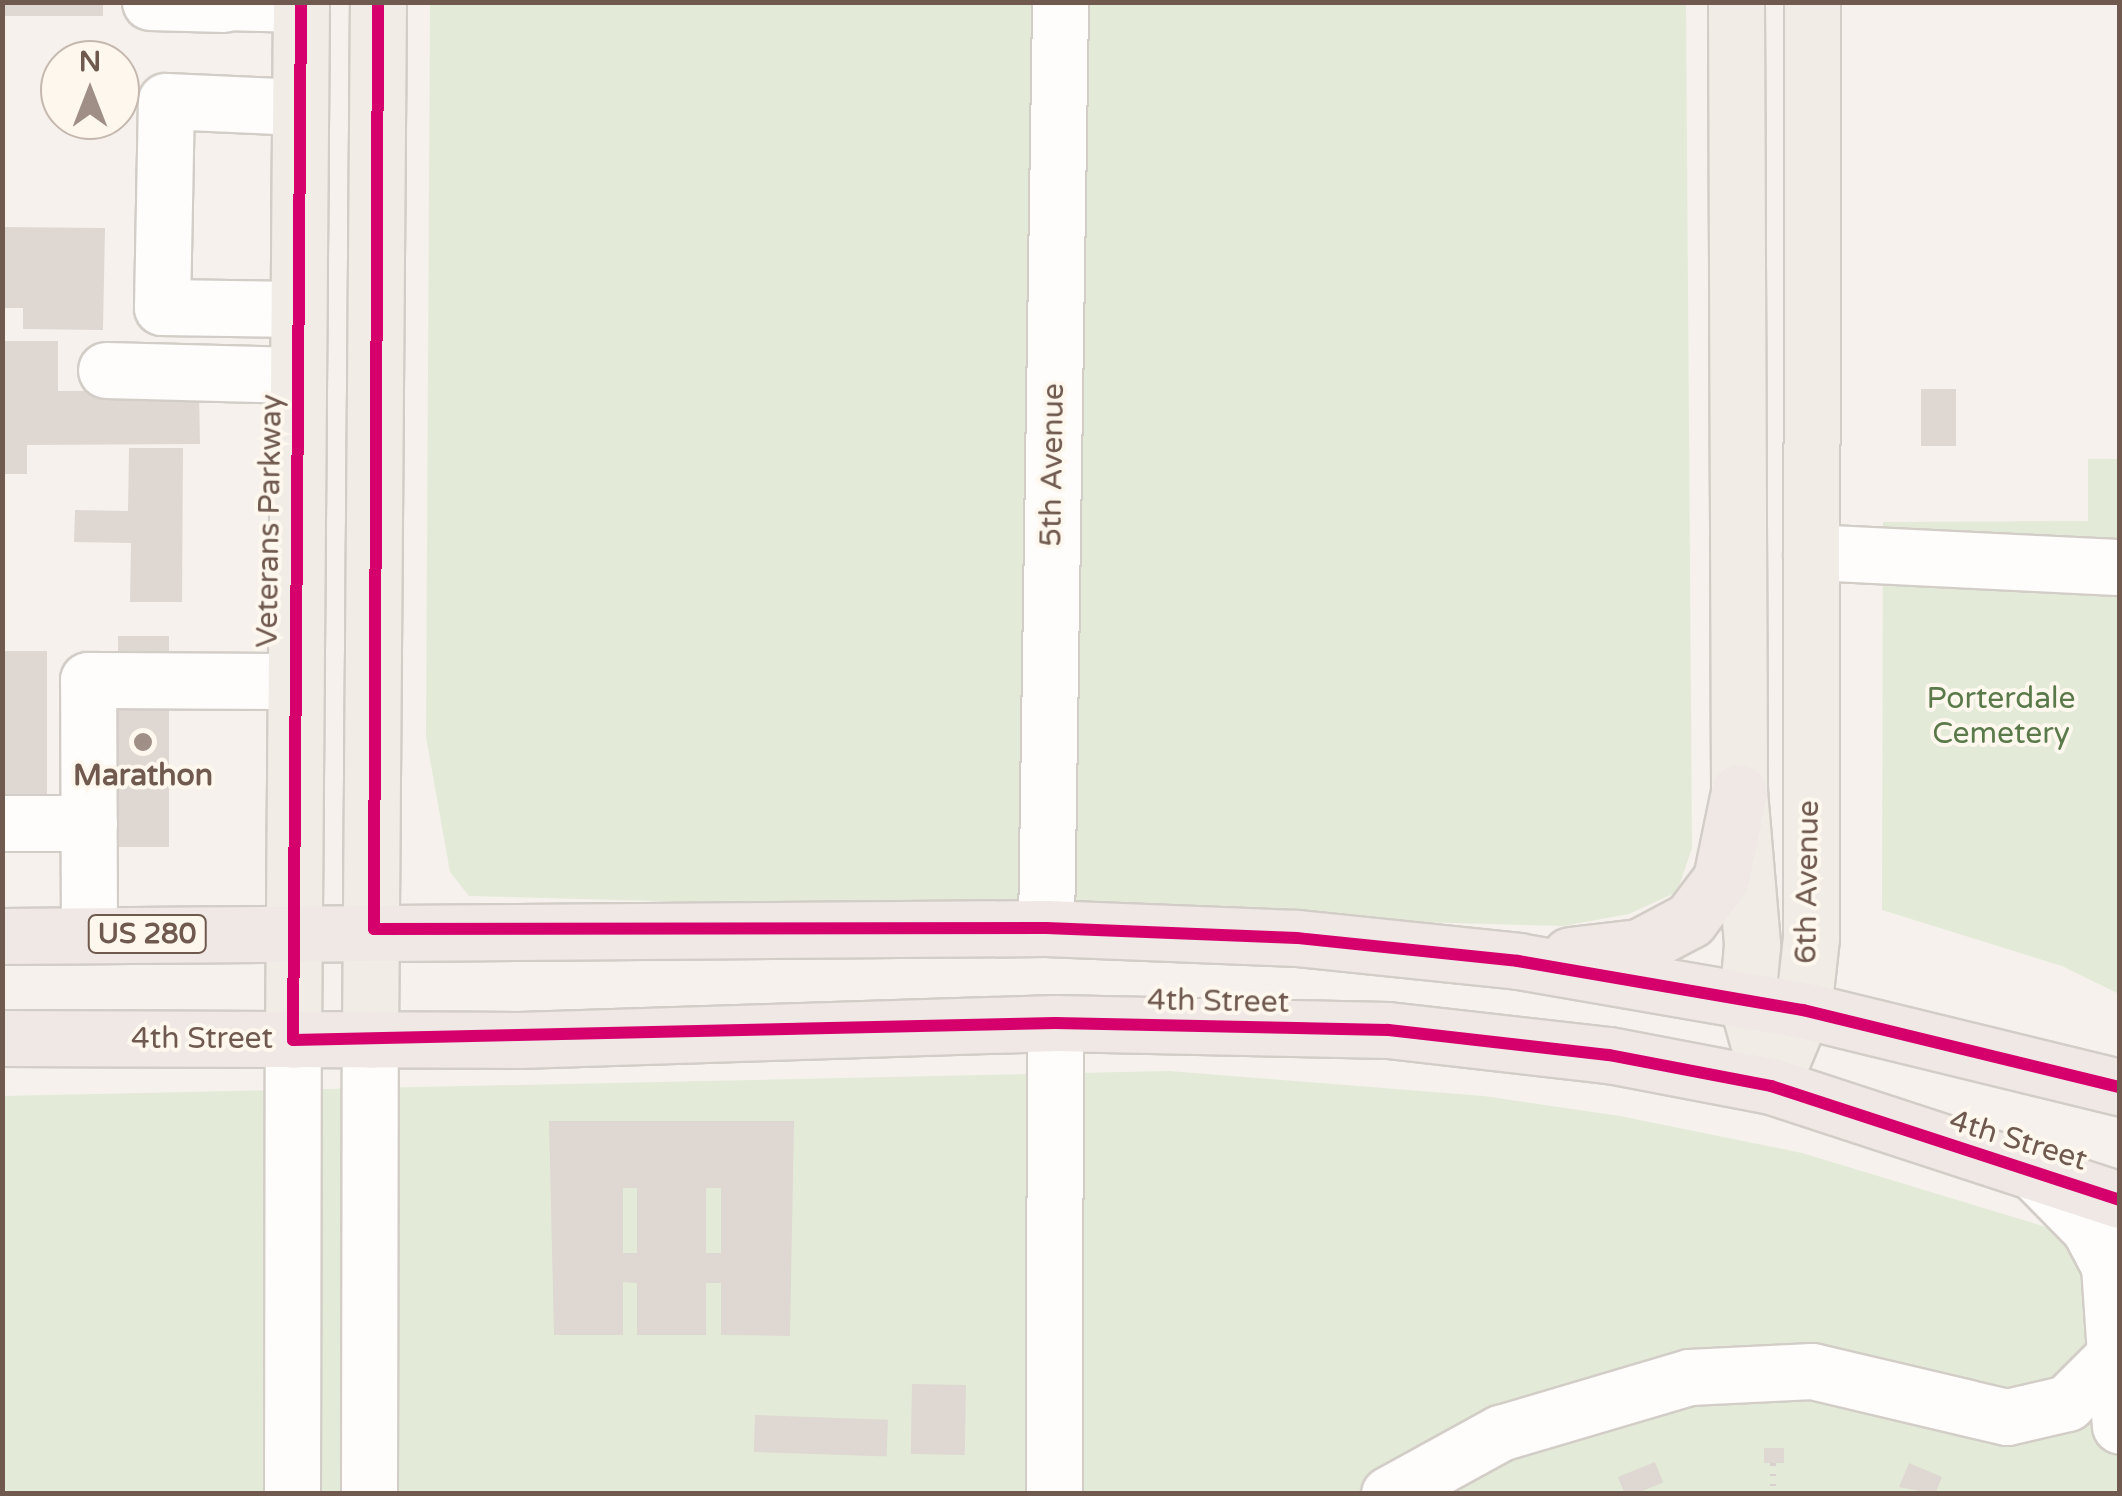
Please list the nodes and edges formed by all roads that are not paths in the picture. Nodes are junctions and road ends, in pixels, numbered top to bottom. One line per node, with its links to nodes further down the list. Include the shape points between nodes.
1 (150, 2): 6 (street)
2 (378, 2): 19 (main road)
3 (1060, 2): 18 (street, 5th Avenue)
4 (1736, 2): 15 (main road, 6th Avenue)
5 (1812, 2): 12 (main road, 6th Avenue)
6 (224, 3): 7 (street)
7 (302, 4): 8 (main road, Veterans Parkway)
8 (300, 107): 9 (main road, Veterans Parkway); 9 (street, via 166,100 162,307)
9 (298, 309): 11 (main road, Veterans Parkway)
10 (106, 370): 11 (street)
11 (297, 375): 14 (main road, Veterans Parkway)
12 (1811, 552): 13 (street); 25 (main road, 6th Avenue)
13 (2120, 567)
14 (294, 681): 17 (street, via 88,680); 20 (main road, Veterans Parkway)
15 (1739, 792): 23 (highway, via 1721,879 1690,920 1639,947); 24 (main road, 6th Avenue, via 1752,944)
16 (2, 824): 17 (street)
17 (89, 824): 21 (street)
18 (1046, 928): 19 (highway); 23 (highway, via 1297,938)
19 (374, 929): 20 (highway, US 280); 29 (main road)
20 (290, 930): 21 (highway, US 280); 28 (main road, Veterans Parkway)
21 (89, 935): 22 (highway, US 280)
22 (2, 936)
23 (1518, 961): 24 (highway)
24 (1747, 1002): 25 (highway); 30 (main road, 6th Avenue)
25 (1803, 1010): 30 (main road, 6th Avenue); 31 (highway)
26 (1055, 1023): 29 (highway, 4th Street); 30 (highway, 4th Street, via 1388,1030 1609,1056); 40 (street)
27 (2, 1038): 28 (highway, 4th Street)
28 (293, 1040): 29 (highway, 4th Street); 38 (street)
29 (370, 1040): 39 (street)
30 (1771, 1086): 32 (highway, 4th Street)
31 (2120, 1087)
32 (2034, 1172): 33 (highway, 4th Street); 34 (street, via 2102,1248 2115,1290)
33 (2120, 1200)
34 (2115, 1345): 35 (street, via 2083,1392); 36 (street)
35 (2032, 1416): 37 (street, via 2088,1424); 41 (street, via 1990,1416 1862,1379 1738,1371 1535,1420 1459,1450)
36 (2120, 1426)
37 (2120, 1449)
38 (292, 1494)
39 (369, 1494)
40 (1054, 1494)
41 (1389, 1494)

